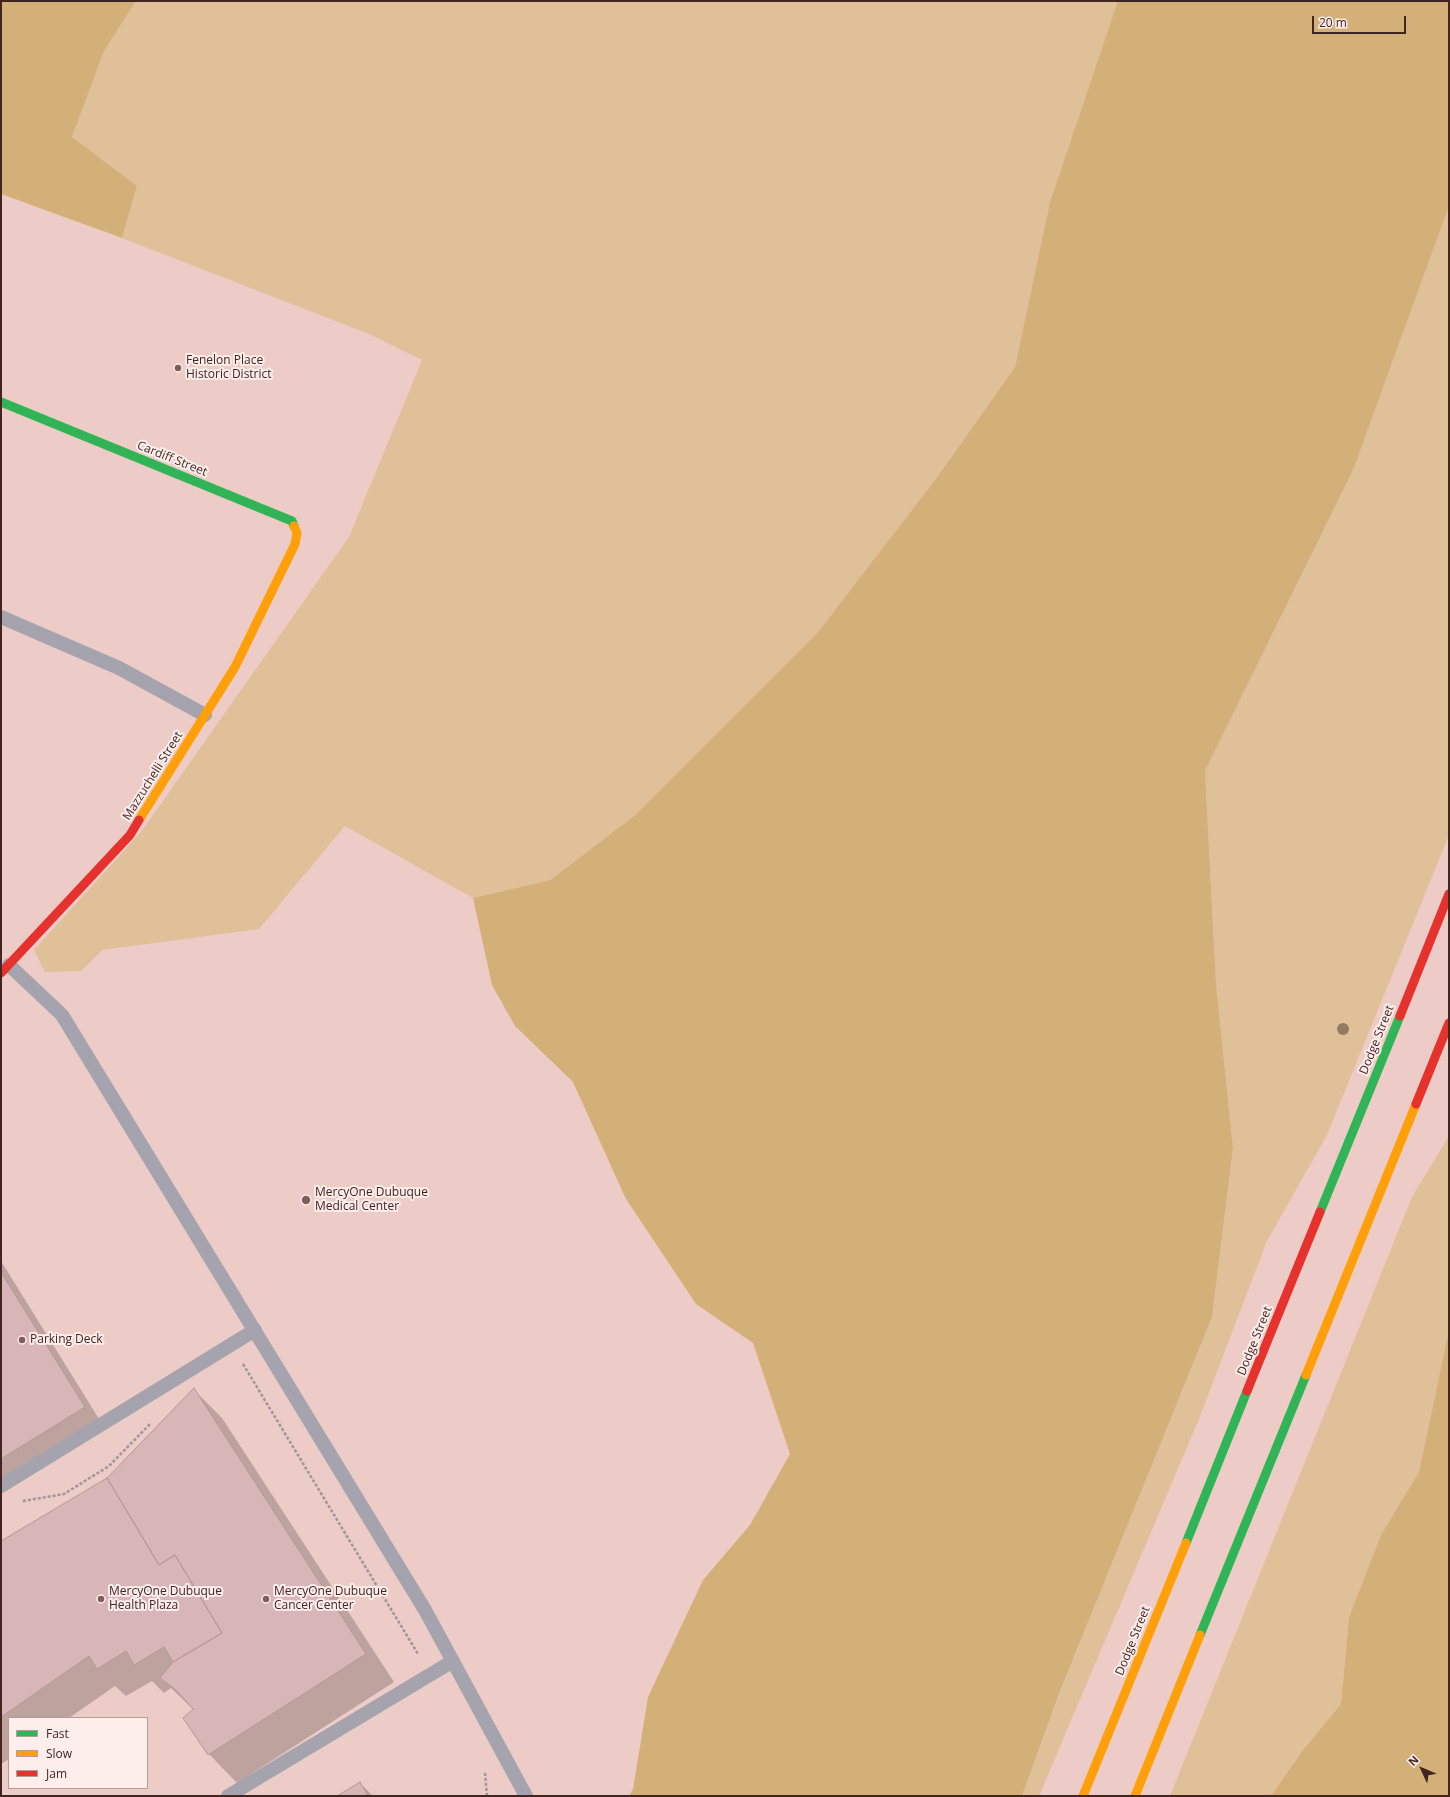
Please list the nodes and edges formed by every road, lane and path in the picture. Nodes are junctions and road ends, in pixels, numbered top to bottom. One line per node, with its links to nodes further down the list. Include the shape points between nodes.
1 (1, 402): 2 (main road, Cardiff Street, via 292,521 297,533)
2 (286, 564): 4 (main road, Mazzuchelli Street, via 235,667)
3 (1, 617): 4 (lane, via 119,668)
4 (205, 715): 6 (main road, Mazzuchelli Street, via 130,836)
5 (1449, 894): 19 (main road, Dodge Street)
6 (5, 969): 8 (lane, via 62,1015)
7 (1449, 1023): 20 (main road)
8 (255, 1330): 11 (lane); 13 (lane, via 425,1610)
9 (242, 1362): 14 (path)
10 (152, 1422): 12 (path, via 109,1466 64,1494)
11 (1, 1486)
12 (17, 1502)
13 (453, 1661): 14 (lane); 18 (lane)
14 (430, 1674): 16 (lane)
15 (485, 1770): 17 (path)
16 (228, 1796)
17 (487, 1796)
18 (526, 1796)
19 (1083, 1796)
20 (1135, 1796)

